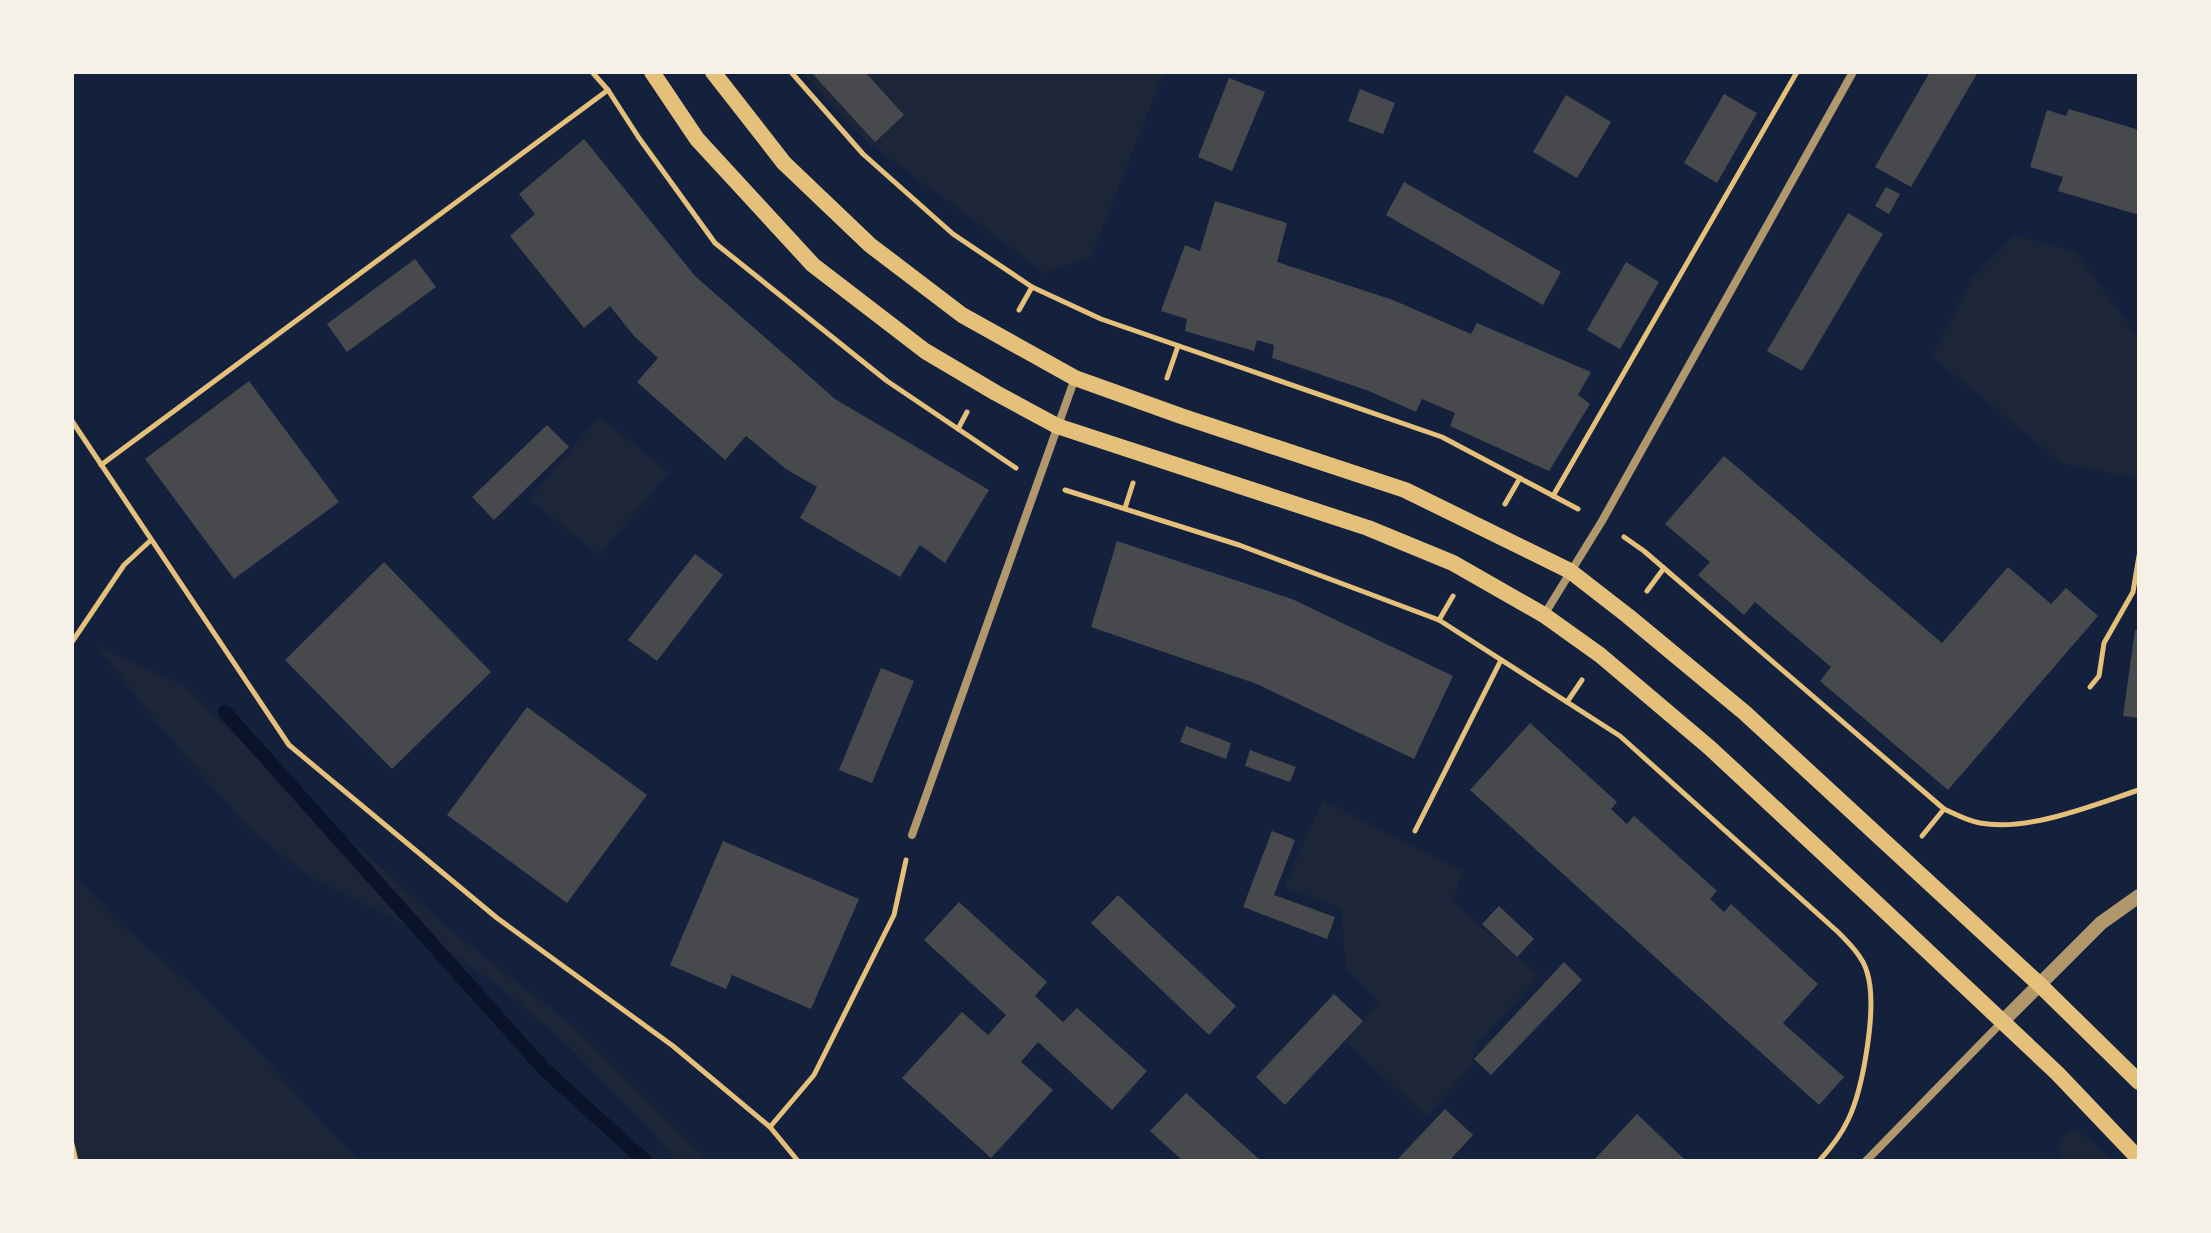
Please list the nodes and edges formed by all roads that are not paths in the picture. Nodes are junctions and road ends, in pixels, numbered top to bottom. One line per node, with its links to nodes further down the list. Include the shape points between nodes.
1 (652, 72): 5 (main road, via 697,139 813,265 925,351)
2 (713, 72): 4 (main road, via 784,163 870,245 962,315)
3 (1853, 72): 6 (street)
4 (1075, 378): 5 (street); 6 (main road, via 1405,490)
5 (1057, 426): 7 (main road, via 1368,528 1453,563); 8 (street)
6 (1570, 571): 7 (street); 10 (main road, via 1745,713)
7 (1544, 615): 11 (main road, via 1710,748)
8 (912, 835)
9 (2139, 896): 10 (street, via 2101,923)
10 (2039, 984): 11 (street); 12 (main road)
11 (2002, 1022): 13 (main road); 14 (street)
12 (2139, 1082)
13 (2139, 1159)
14 (1866, 1161)

